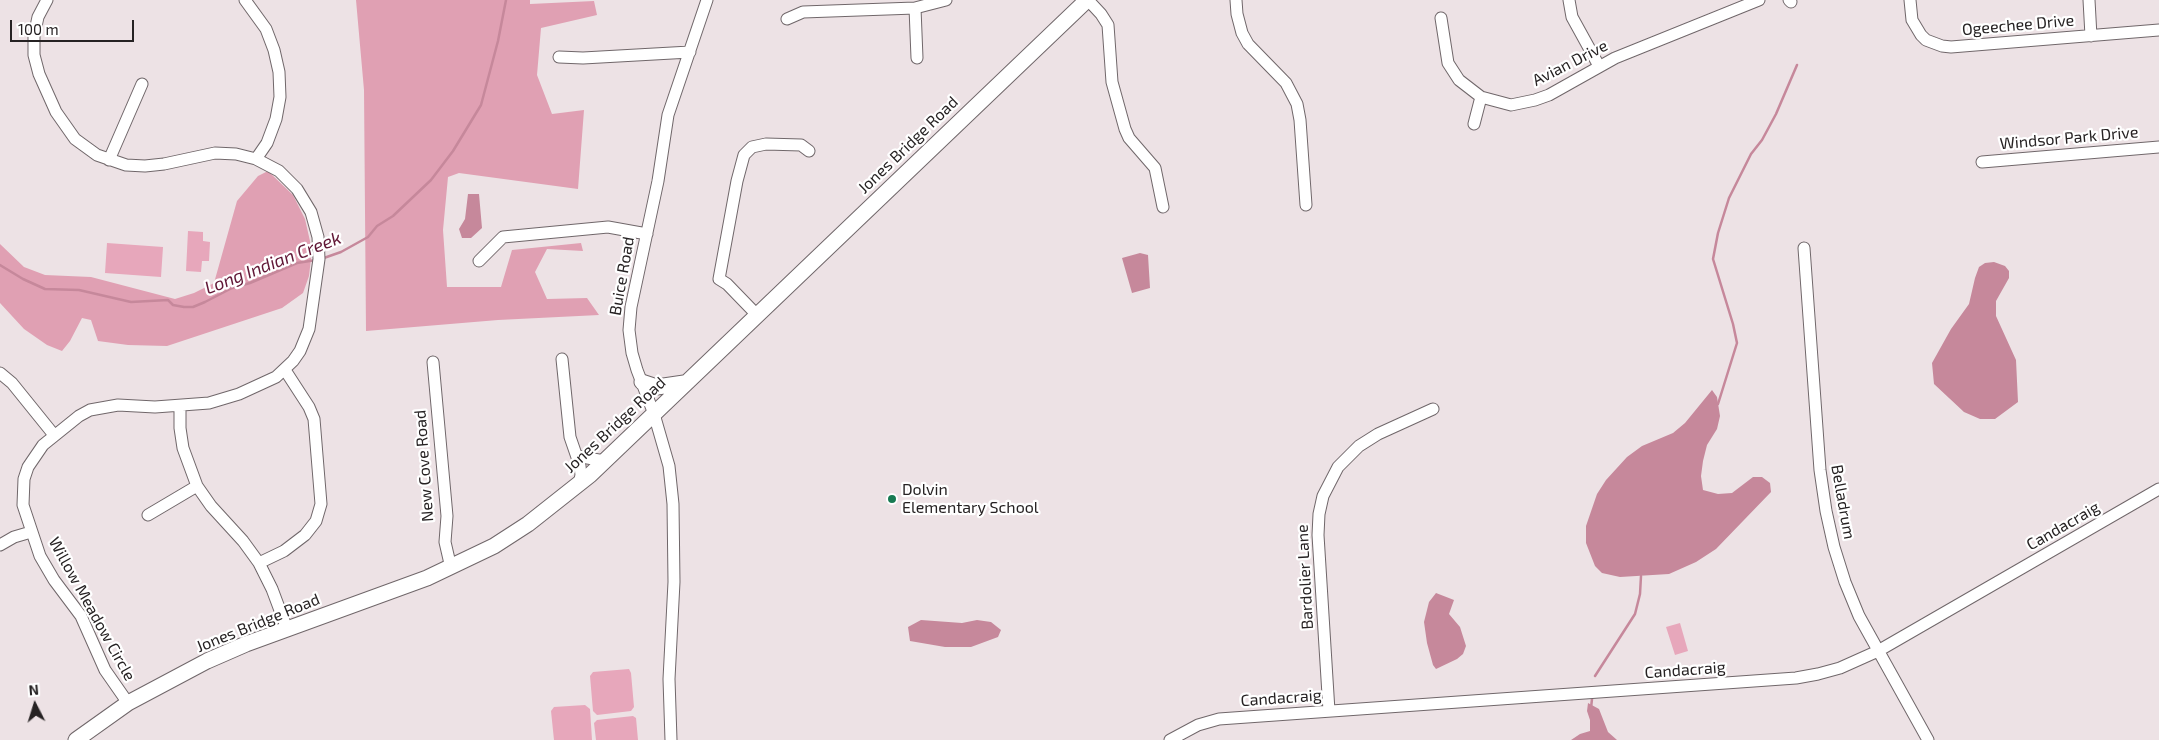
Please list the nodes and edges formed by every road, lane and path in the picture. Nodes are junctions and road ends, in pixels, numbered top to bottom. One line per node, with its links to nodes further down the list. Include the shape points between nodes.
1 (46, 0): 26 (street, Willow Meadow Circle, via 34,36 39,74 67,130 86,147)
2 (245, 0): 25 (street, via 266,29 279,72 280,96 276,119 267,143)
3 (707, 0): 16 (street, Buice Road)
4 (946, 0): 11 (street)
5 (1087, 0): 29 (street, via 1108,25 1112,82 1125,129 1155,168); 33 (main road, Jones Bridge Road)
6 (1236, 0): 28 (street, via 1242,33 1248,44 1286,83 1297,104)
7 (1570, 0): 19 (street, via 1572,17)
8 (1759, 0): 19 (street, Avian Drive)
9 (1910, 0): 15 (street, Ogeechee Drive, via 1912,20 1920,34 1942,46)
10 (2089, 0): 15 (street)
11 (915, 8): 13 (street, via 803,12); 18 (street)
12 (1441, 18): 21 (street, Avian Drive, via 1448,63 1459,80)
13 (786, 19)
14 (2159, 30): 15 (street, Ogeechee Drive)
15 (2091, 36)
16 (690, 52): 17 (street, via 583,58); 30 (street, Buice Road, via 668,115)
17 (559, 56)
18 (917, 58)
19 (1600, 66): 21 (street, Avian Drive, via 1534,100 1511,105)
20 (142, 84): 26 (street)
21 (1481, 97): 22 (street)
22 (1474, 124)
23 (2159, 147): 27 (street, Windsor Park Drive)
24 (809, 151): 33 (street, via 801,145 766,144 752,147 744,155 719,280)
25 (256, 159): 26 (street, Willow Meadow Circle, via 215,153 145,166); 36 (street, Willow Meadow Circle, via 279,171 297,189 311,212 318,237 319,260 309,329 300,351)
26 (109, 160)
27 (1982, 162)
28 (1306, 205)
29 (1163, 207)
30 (647, 234): 32 (street, via 608,227 502,238); 38 (street, Buice Road, via 631,307 630,330 632,353)
31 (1804, 248): 55 (street, Belladrum, via 1820,470 1826,511 1845,582)
32 (480, 261)
33 (757, 314): 39 (main road, Jones Bridge Road)
34 (562, 359): 44 (street, via 570,437)
35 (433, 362): 53 (street, New Cove Road, via 447,516 445,542)
36 (284, 370): 40 (street, Willow Meadow Circle, via 266,383 239,394); 52 (street, via 314,419 321,504 316,521 305,535 284,551)
37 (0, 373): 43 (street)
38 (642, 382): 39 (main road, via 661,388); 42 (street, Buice Road)
39 (686, 383): 42 (main road, Jones Bridge Road)
40 (180, 407): 43 (street, Willow Meadow Circle, via 101,407 78,416); 47 (street, via 183,448)
41 (1433, 409): 57 (street, Bardolier Lane, via 1359,446 1338,467 1323,496 1318,535)
42 (654, 414): 45 (main road, Jones Bridge Road); 59 (street, Buice Road, via 669,466 674,528 669,679)
43 (54, 435): 50 (street, Willow Meadow Circle, via 35,455 24,479 23,505)
44 (577, 456): 45 (street); 46 (street, via 581,475)
45 (604, 461): 46 (main road, Jones Bridge Road)
46 (579, 484): 53 (main road, Jones Bridge Road, via 528,524)
47 (197, 486): 49 (street); 52 (street)
48 (2159, 489): 55 (street, Candacraig)
49 (148, 514)
50 (31, 532): 51 (street); 56 (street, Willow Meadow Circle, via 46,568 81,616 105,670)
51 (0, 545)
52 (259, 563): 54 (street)
53 (451, 568): 54 (main road, Jones Bridge Road)
54 (287, 629): 56 (main road, Jones Bridge Road, via 207,661)
55 (1878, 651): 57 (street, Candacraig, via 1840,668 1796,678); 61 (street, Belladrum)
56 (128, 703): 58 (main road, Jones Bridge Road)
57 (1330, 711): 60 (street, Candacraig, via 1219,719 1198,725)
58 (76, 740)
59 (671, 740)
60 (1170, 740)
61 (1928, 740)

